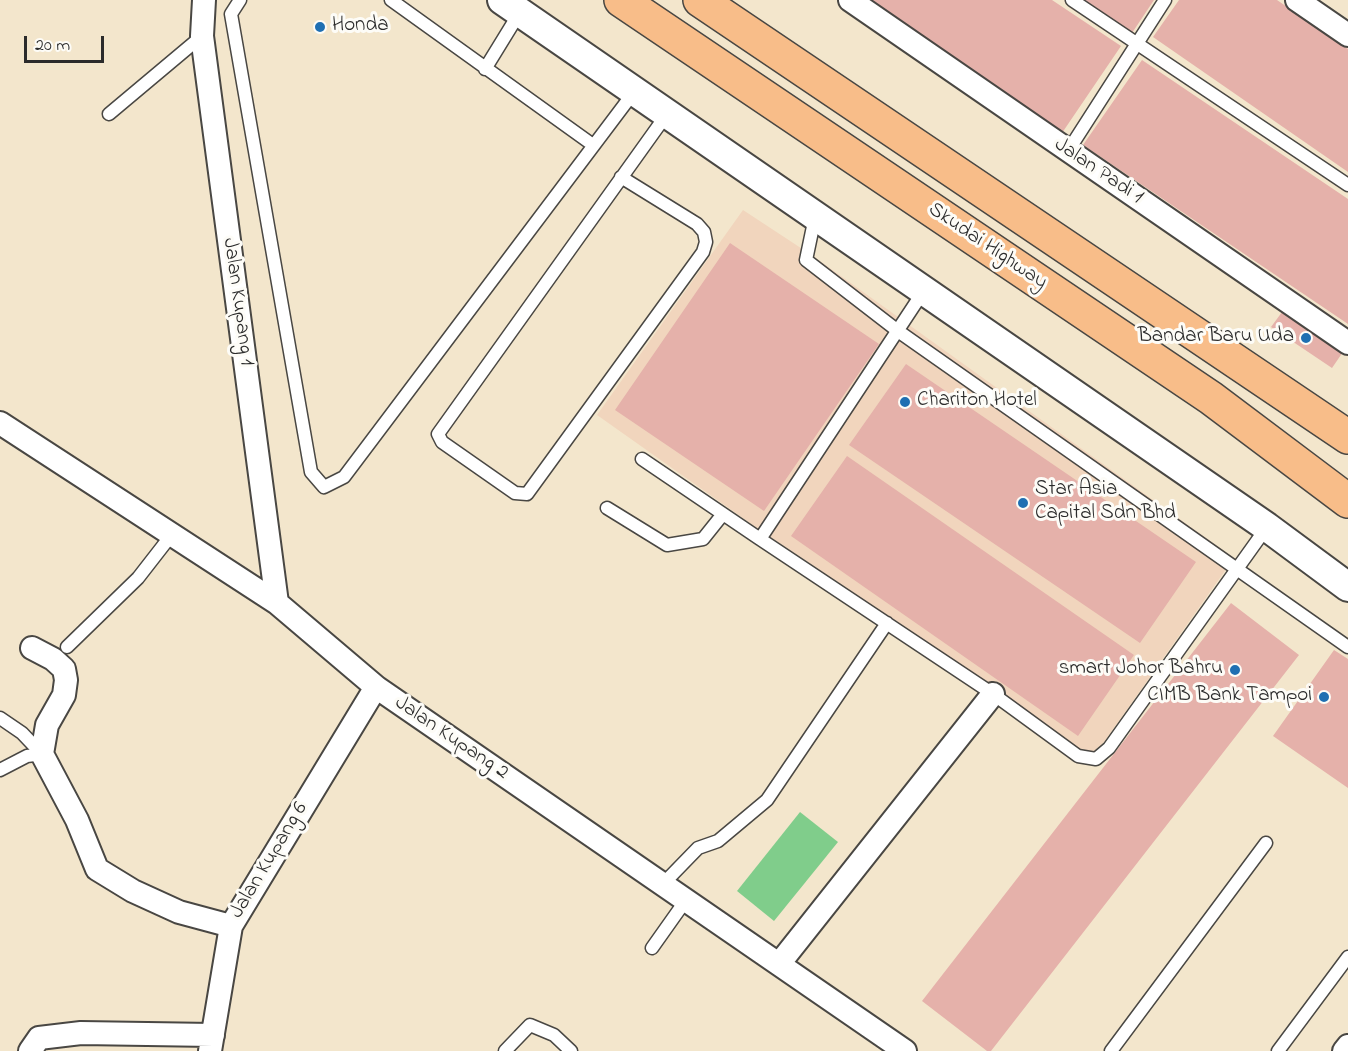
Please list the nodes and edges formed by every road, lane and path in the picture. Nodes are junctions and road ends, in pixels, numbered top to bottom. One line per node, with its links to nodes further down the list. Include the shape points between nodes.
1 (204, 0): 12 (street, Jalan Kupang 1)
2 (240, 0): 18 (lane, via 231,14 311,472 324,487 344,477)
3 (391, 0): 14 (lane)
4 (621, 0): 29 (highway, Skudai Highway, via 1211,398)
5 (700, 0): 27 (highway)
6 (850, 0): 19 (street, Jalan Padi 1)
7 (1072, 0): 13 (lane)
8 (1165, 0): 13 (lane)
9 (1297, 0): 11 (street)
10 (511, 6): 14 (lane); 15 (street)
11 (1348, 35)
12 (202, 36): 16 (lane); 37 (street, Jalan Kupang 1)
13 (1137, 44): 19 (lane); 21 (lane)
14 (485, 69): 18 (lane)
15 (634, 92): 17 (street); 18 (lane)
16 (109, 114)
17 (667, 114): 20 (lane); 22 (street)
18 (593, 145)
19 (1068, 152): 25 (street, Jalan Padi 1)
20 (621, 177): 20 (lane, via 438,434 442,442 515,493 528,494 703,252 704,232 697,224)
21 (1348, 184)
22 (815, 217): 23 (street); 24 (lane, via 806,260)
23 (923, 292): 24 (lane); 32 (street)
24 (898, 331): 34 (lane); 35 (lane)
25 (1348, 343)
26 (0, 423): 33 (street, Jalan Kupang 2)
27 (1348, 437)
28 (642, 459): 31 (lane)
29 (1348, 501)
30 (607, 508): 31 (lane, via 667,545 703,539)
31 (723, 514): 34 (lane)
32 (1267, 527): 35 (lane); 36 (street)
33 (173, 533): 37 (street, Jalan Kupang 2); 39 (lane, via 138,578)
34 (760, 539): 38 (lane)
35 (1235, 569): 40 (lane); 43 (lane, via 1109,748 1096,759 1078,756)
36 (1348, 586)
37 (278, 603): 42 (street, Jalan Kupang 2)
38 (886, 623): 43 (lane); 48 (lane, via 767,800 718,841 698,848)
39 (67, 647)
40 (1348, 647)
41 (32, 648): 45 (street, via 64,669 66,680 64,695 47,724)
42 (376, 687): 48 (street, Jalan Kupang 2); 50 (street, Jalan Kupang 6)
43 (993, 694): 53 (street)
44 (0, 717): 45 (lane)
45 (42, 754): 46 (lane, via 27,756); 50 (street, via 98,869 133,891 179,912)
46 (0, 770)
47 (1266, 843): 60 (lane)
48 (663, 884): 49 (street, Jalan Kupang 2)
49 (686, 900): 51 (lane); 53 (street, Jalan Kupang 2)
50 (231, 926): 54 (street, Jalan Kupang 6)
51 (652, 948)
52 (1348, 957): 61 (lane)
53 (779, 964): 56 (street, Jalan Kupang 2)
54 (212, 1043): 57 (street, via 81,1033 39,1038)
55 (1348, 1046): 62 (street)
56 (899, 1049)
57 (30, 1051)
58 (505, 1051): 59 (lane, via 530,1025 554,1035)
59 (571, 1051)
60 (1111, 1051)
61 (1278, 1051)
62 (1344, 1051)

